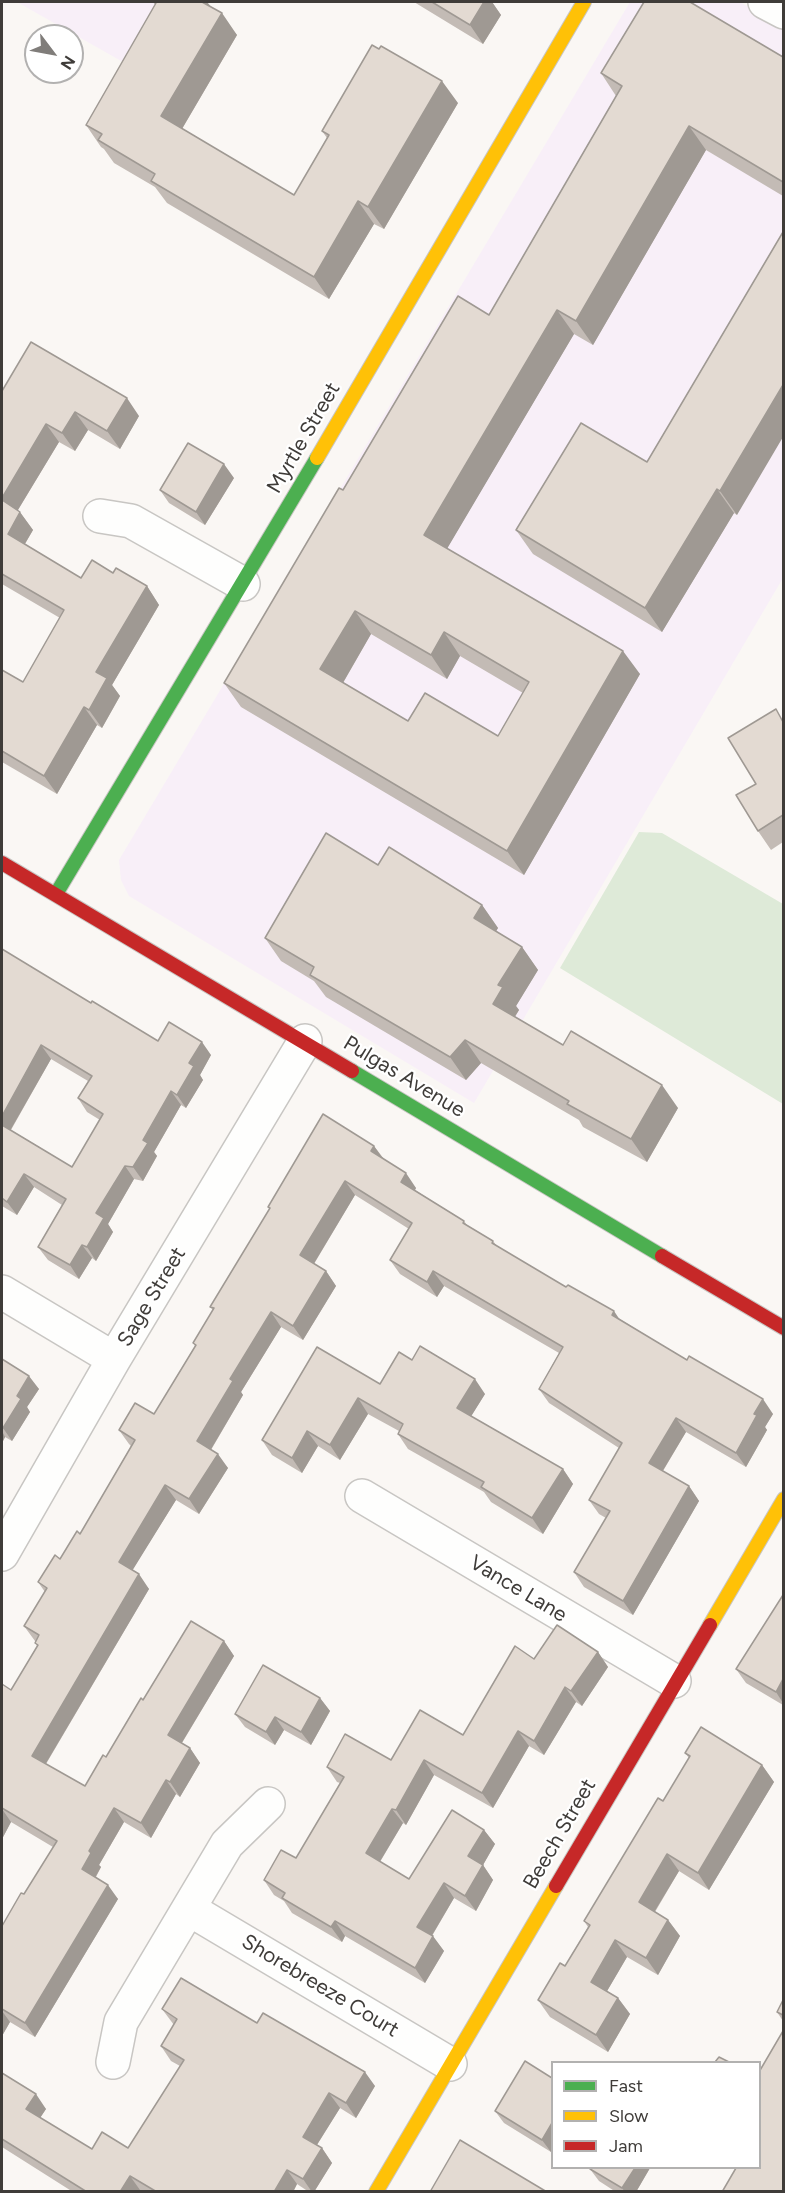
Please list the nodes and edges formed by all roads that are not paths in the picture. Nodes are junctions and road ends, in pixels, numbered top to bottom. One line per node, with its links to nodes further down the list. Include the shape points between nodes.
1 (584, 2): 5 (street, Myrtle Street)
2 (765, 2): 3 (street)
3 (783, 12)
4 (100, 516): 5 (street, via 131,521)
5 (243, 584): 7 (street, Myrtle Street)
6 (2, 863): 7 (street, Pulgas Avenue)
7 (57, 894): 8 (street, Pulgas Avenue)
8 (305, 1041): 10 (street, Pulgas Avenue); 11 (street, Sage Street)
9 (2, 1292): 11 (street)
10 (783, 1328)
11 (114, 1359): 14 (street, Sage Street)
12 (362, 1496): 15 (street, Vance Lane)
13 (783, 1499): 15 (street, Beech Street)
14 (2, 1554)
15 (674, 1681): 19 (street, Beech Street)
16 (267, 1804): 17 (street, via 227,1844)
17 (189, 1909): 18 (street, via 121,2022); 19 (street, Shorebreeze Court)
18 (113, 2062)
19 (450, 2064): 20 (street, Beech Street)
20 (376, 2192)

